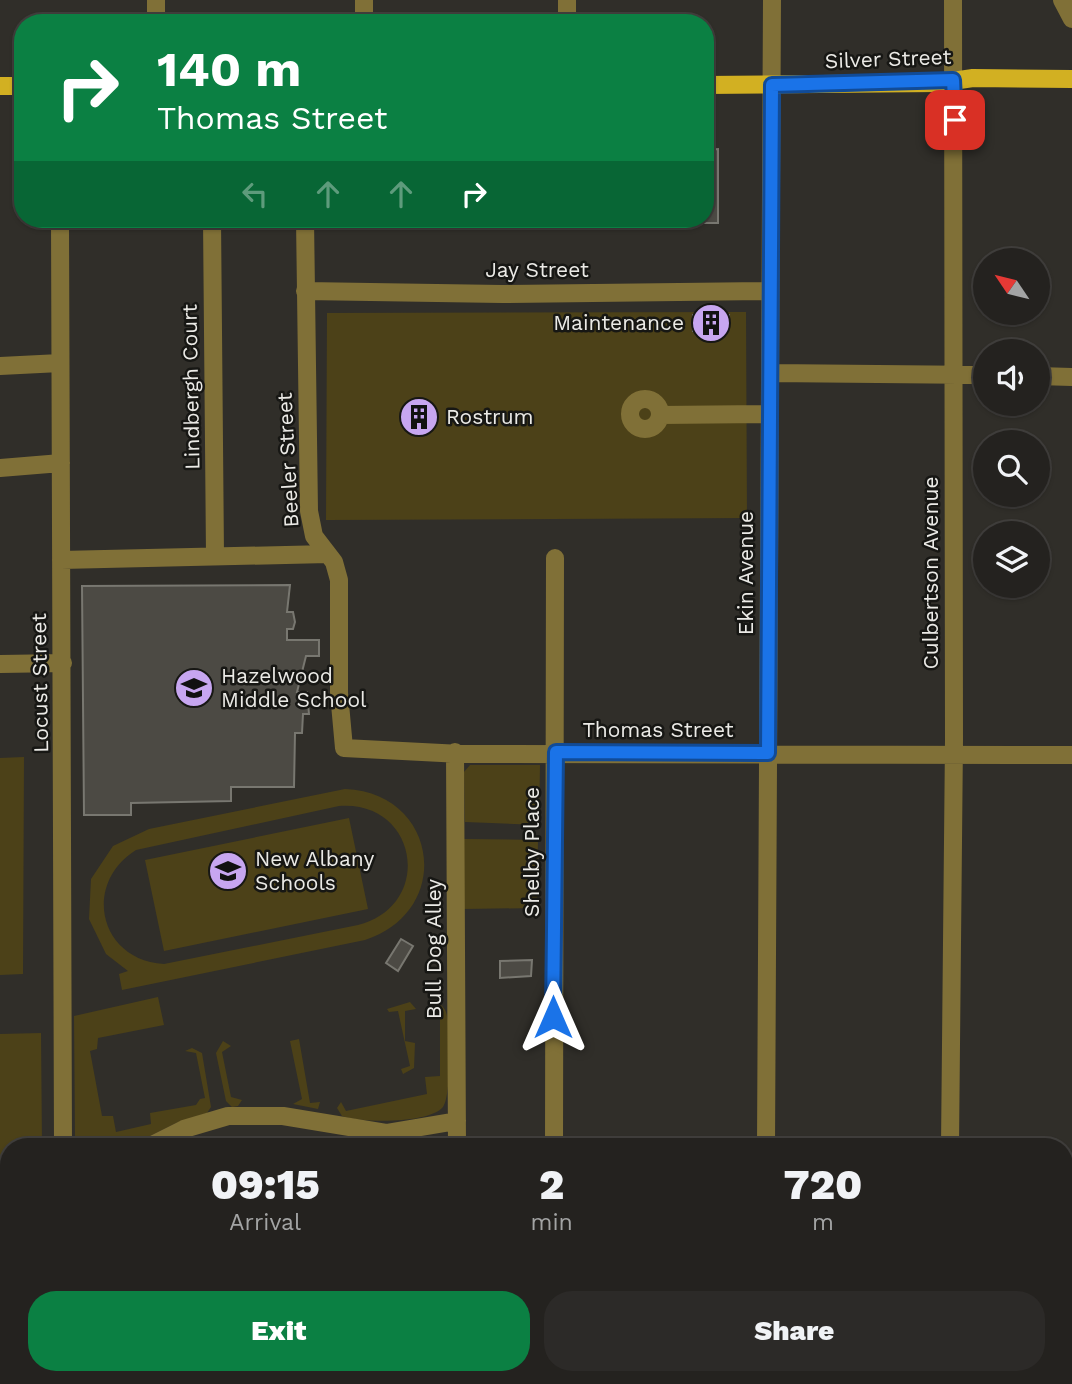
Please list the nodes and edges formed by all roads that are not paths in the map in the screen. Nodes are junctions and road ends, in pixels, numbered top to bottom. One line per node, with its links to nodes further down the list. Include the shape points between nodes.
1 (772, 0): 8 (street, Ekin Avenue)
2 (953, 0): 6 (street, Culbertson Avenue)
3 (1062, 0): 4 (street)
4 (1072, 19)
5 (1072, 79): 6 (main road, Silver Street)
6 (953, 80): 8 (main road, Silver Street); 17 (street, Culbertson Avenue)
7 (714, 85): 8 (main road, Silver Street)
8 (772, 85): 13 (street, Ekin Avenue)
9 (60, 228): 14 (street, Locust Street)
10 (212, 228): 26 (street, Lindbergh Court)
11 (305, 228): 12 (street, Beeler Street)
12 (305, 291): 13 (street, Jay Street); 25 (street, Beeler Street, via 309,511 314,536)
13 (771, 291): 16 (street, Ekin Avenue)
14 (60, 363): 15 (street); 23 (street, Locust Street)
15 (0, 366)
16 (770, 373): 17 (street); 21 (street, Ekin Avenue)
17 (954, 374): 18 (street); 35 (street, Culbertson Avenue)
18 (973, 375)
19 (1050, 376): 20 (street)
20 (1072, 377)
21 (770, 414): 22 (street); 33 (street, Ekin Avenue)
22 (660, 415)
23 (61, 463): 24 (street); 28 (street, Locust Street)
24 (0, 468)
25 (328, 554): 26 (street); 31 (street, Beeler Street, via 339,580 338,693 344,748)
26 (215, 555): 28 (street)
27 (555, 558): 32 (street, Shelby Place)
28 (61, 561): 29 (street, Locust Street)
29 (63, 663): 30 (street); 37 (street, Locust Street)
30 (0, 664)
31 (455, 752): 32 (street, Thomas Street); 36 (street, Bull Dog Alley)
32 (556, 752): 33 (street, Thomas Street); 40 (street, Shelby Place)
33 (768, 753): 35 (street, Thomas Street); 41 (street, Ekin Avenue)
34 (1072, 755): 35 (street, Thomas Street)
35 (954, 756): 42 (street, Culbertson Avenue)
36 (457, 1121): 38 (street, via 386,1133 283,1116 228,1116); 39 (street, Bull Dog Alley)
37 (63, 1138)
38 (166, 1138)
39 (457, 1138)
40 (554, 1138)
41 (766, 1138)
42 (950, 1138)

